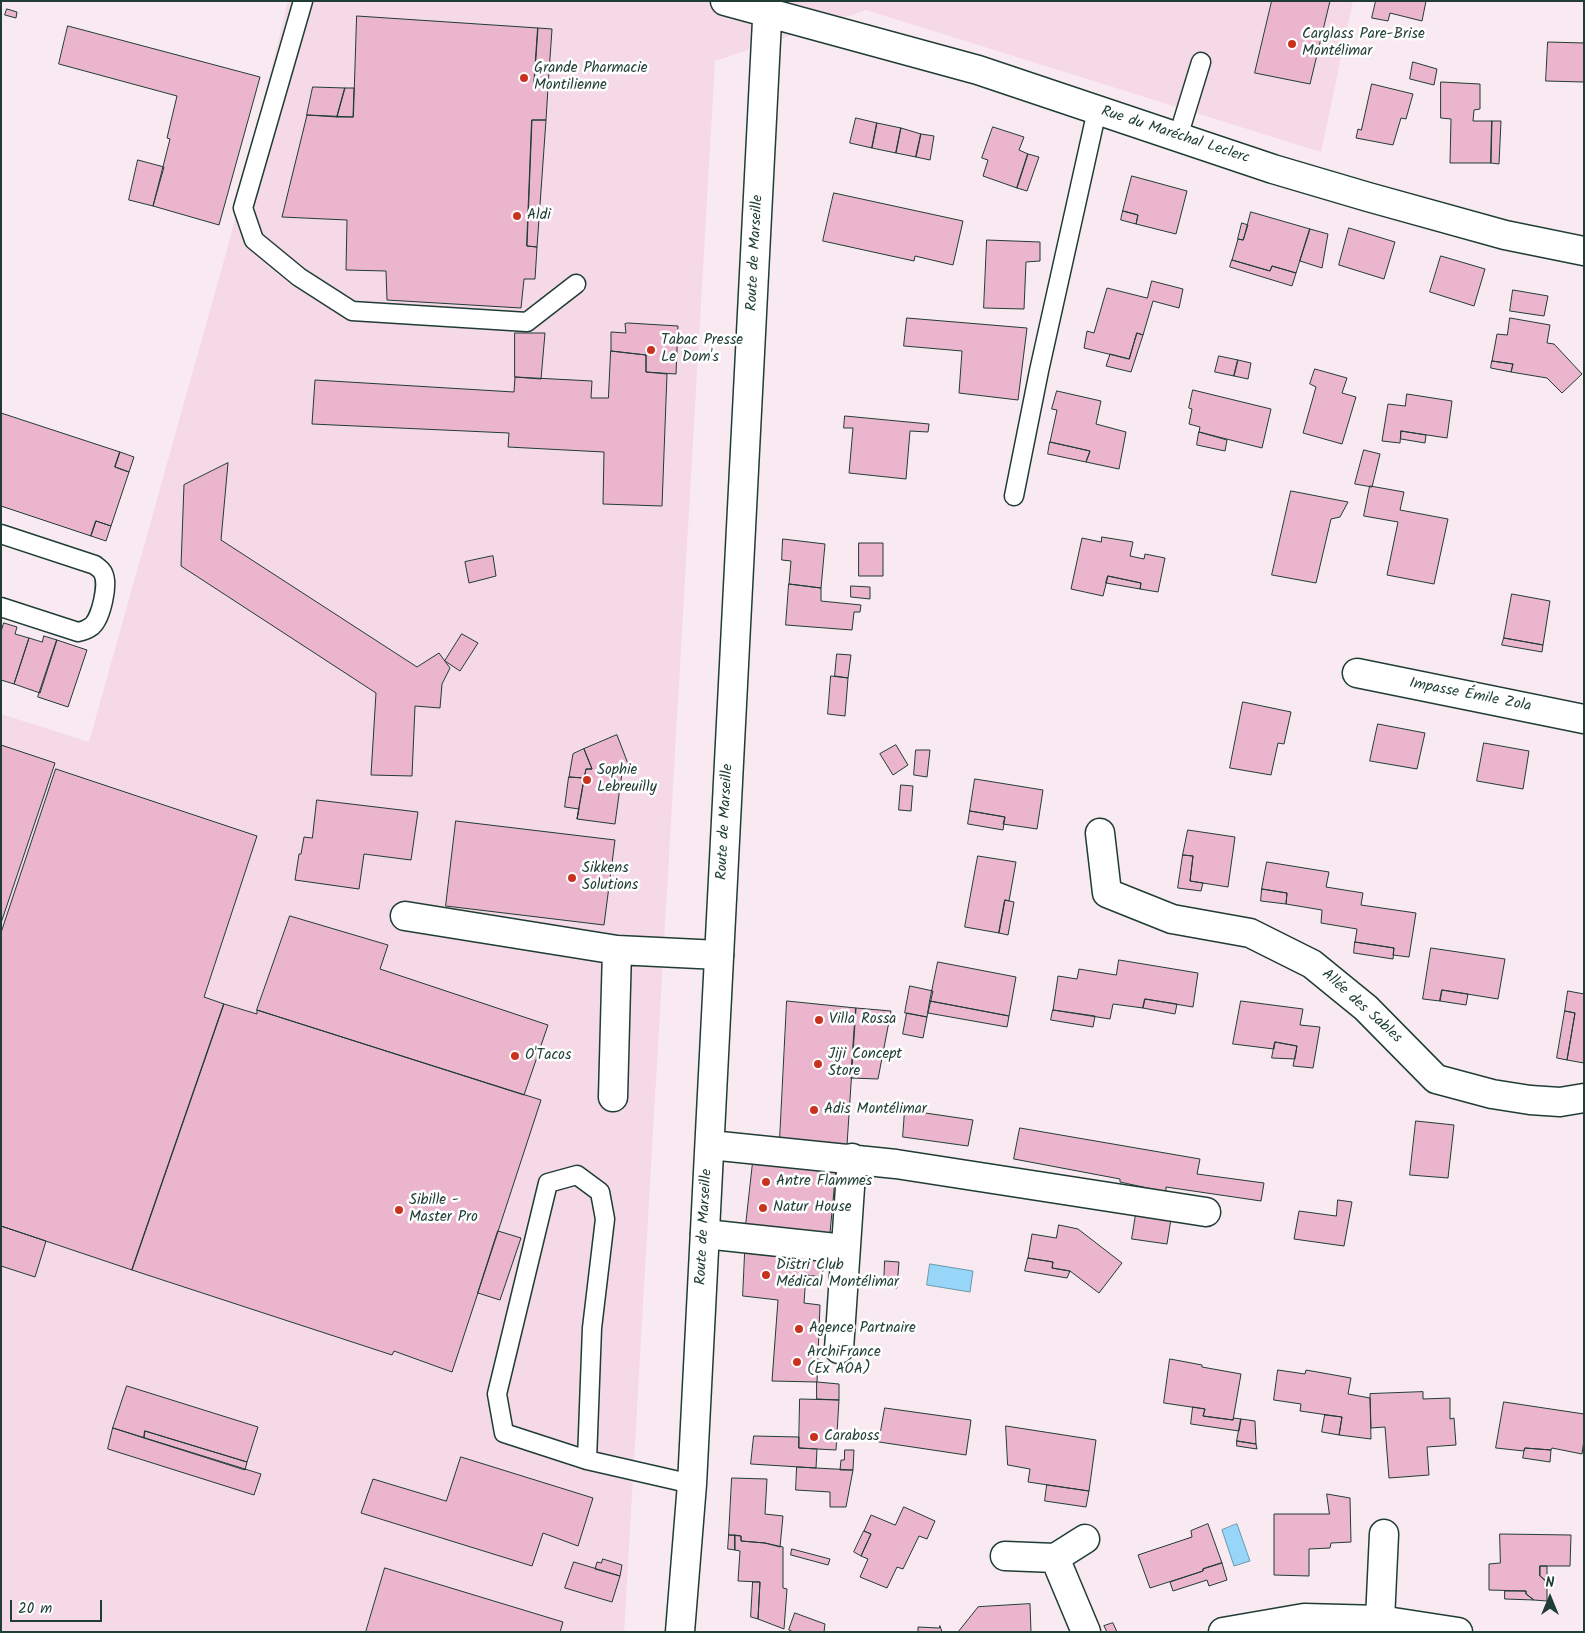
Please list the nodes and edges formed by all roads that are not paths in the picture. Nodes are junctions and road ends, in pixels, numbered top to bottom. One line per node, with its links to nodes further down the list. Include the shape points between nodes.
1 (303, 1): 8 (lane, via 243,208 254,240 300,277 352,311 527,322)
2 (724, 1): 3 (street, Rue du Maréchal Leclerc)
3 (768, 7): 5 (street, Rue du Maréchal Leclerc, via 978,70); 17 (street, Route de Marseille)
4 (1201, 62): 6 (lane)
5 (1097, 110): 6 (street, Rue du Maréchal Leclerc); 9 (lane)
6 (1178, 137): 7 (street, Rue du Maréchal Leclerc, via 1273,169 1496,233)
7 (1584, 251)
8 (576, 284)
9 (1014, 496)
10 (1, 534): 11 (lane, via 95,564 104,573 106,587 94,624 85,631 78,632)
11 (1, 607)
12 (1357, 673): 13 (street, Impasse Émile Zola)
13 (1584, 719)
14 (1100, 833): 19 (street, Allée des Sables, via 1107,893 1172,919 1250,933 1312,964 1366,1008 1436,1079 1530,1100 1560,1102)
15 (405, 916): 16 (street)
16 (617, 950): 17 (street); 18 (street)
17 (719, 955): 20 (street, Route de Marseille)
18 (613, 1097)
19 (1584, 1098)
20 (710, 1145): 21 (street); 23 (street, Route de Marseille)
21 (852, 1158): 22 (street); 24 (street)
22 (1206, 1212)
23 (705, 1234): 24 (street); 27 (street, Route de Marseille)
24 (845, 1249): 25 (street)
25 (839, 1349)
26 (587, 1460): 26 (lane, via 504,1433 497,1394 548,1183 577,1175 600,1192 606,1219 592,1328); 27 (lane)
27 (692, 1484): 33 (street, Route de Marseille)
28 (1384, 1534): 32 (street)
29 (1085, 1539): 31 (street)
30 (1005, 1556): 31 (street)
31 (1055, 1558): 34 (street)
32 (1380, 1620): 35 (street, via 1304,1618); 36 (street)
33 (680, 1632)
34 (1086, 1632)
35 (1223, 1632)
36 (1458, 1632)

